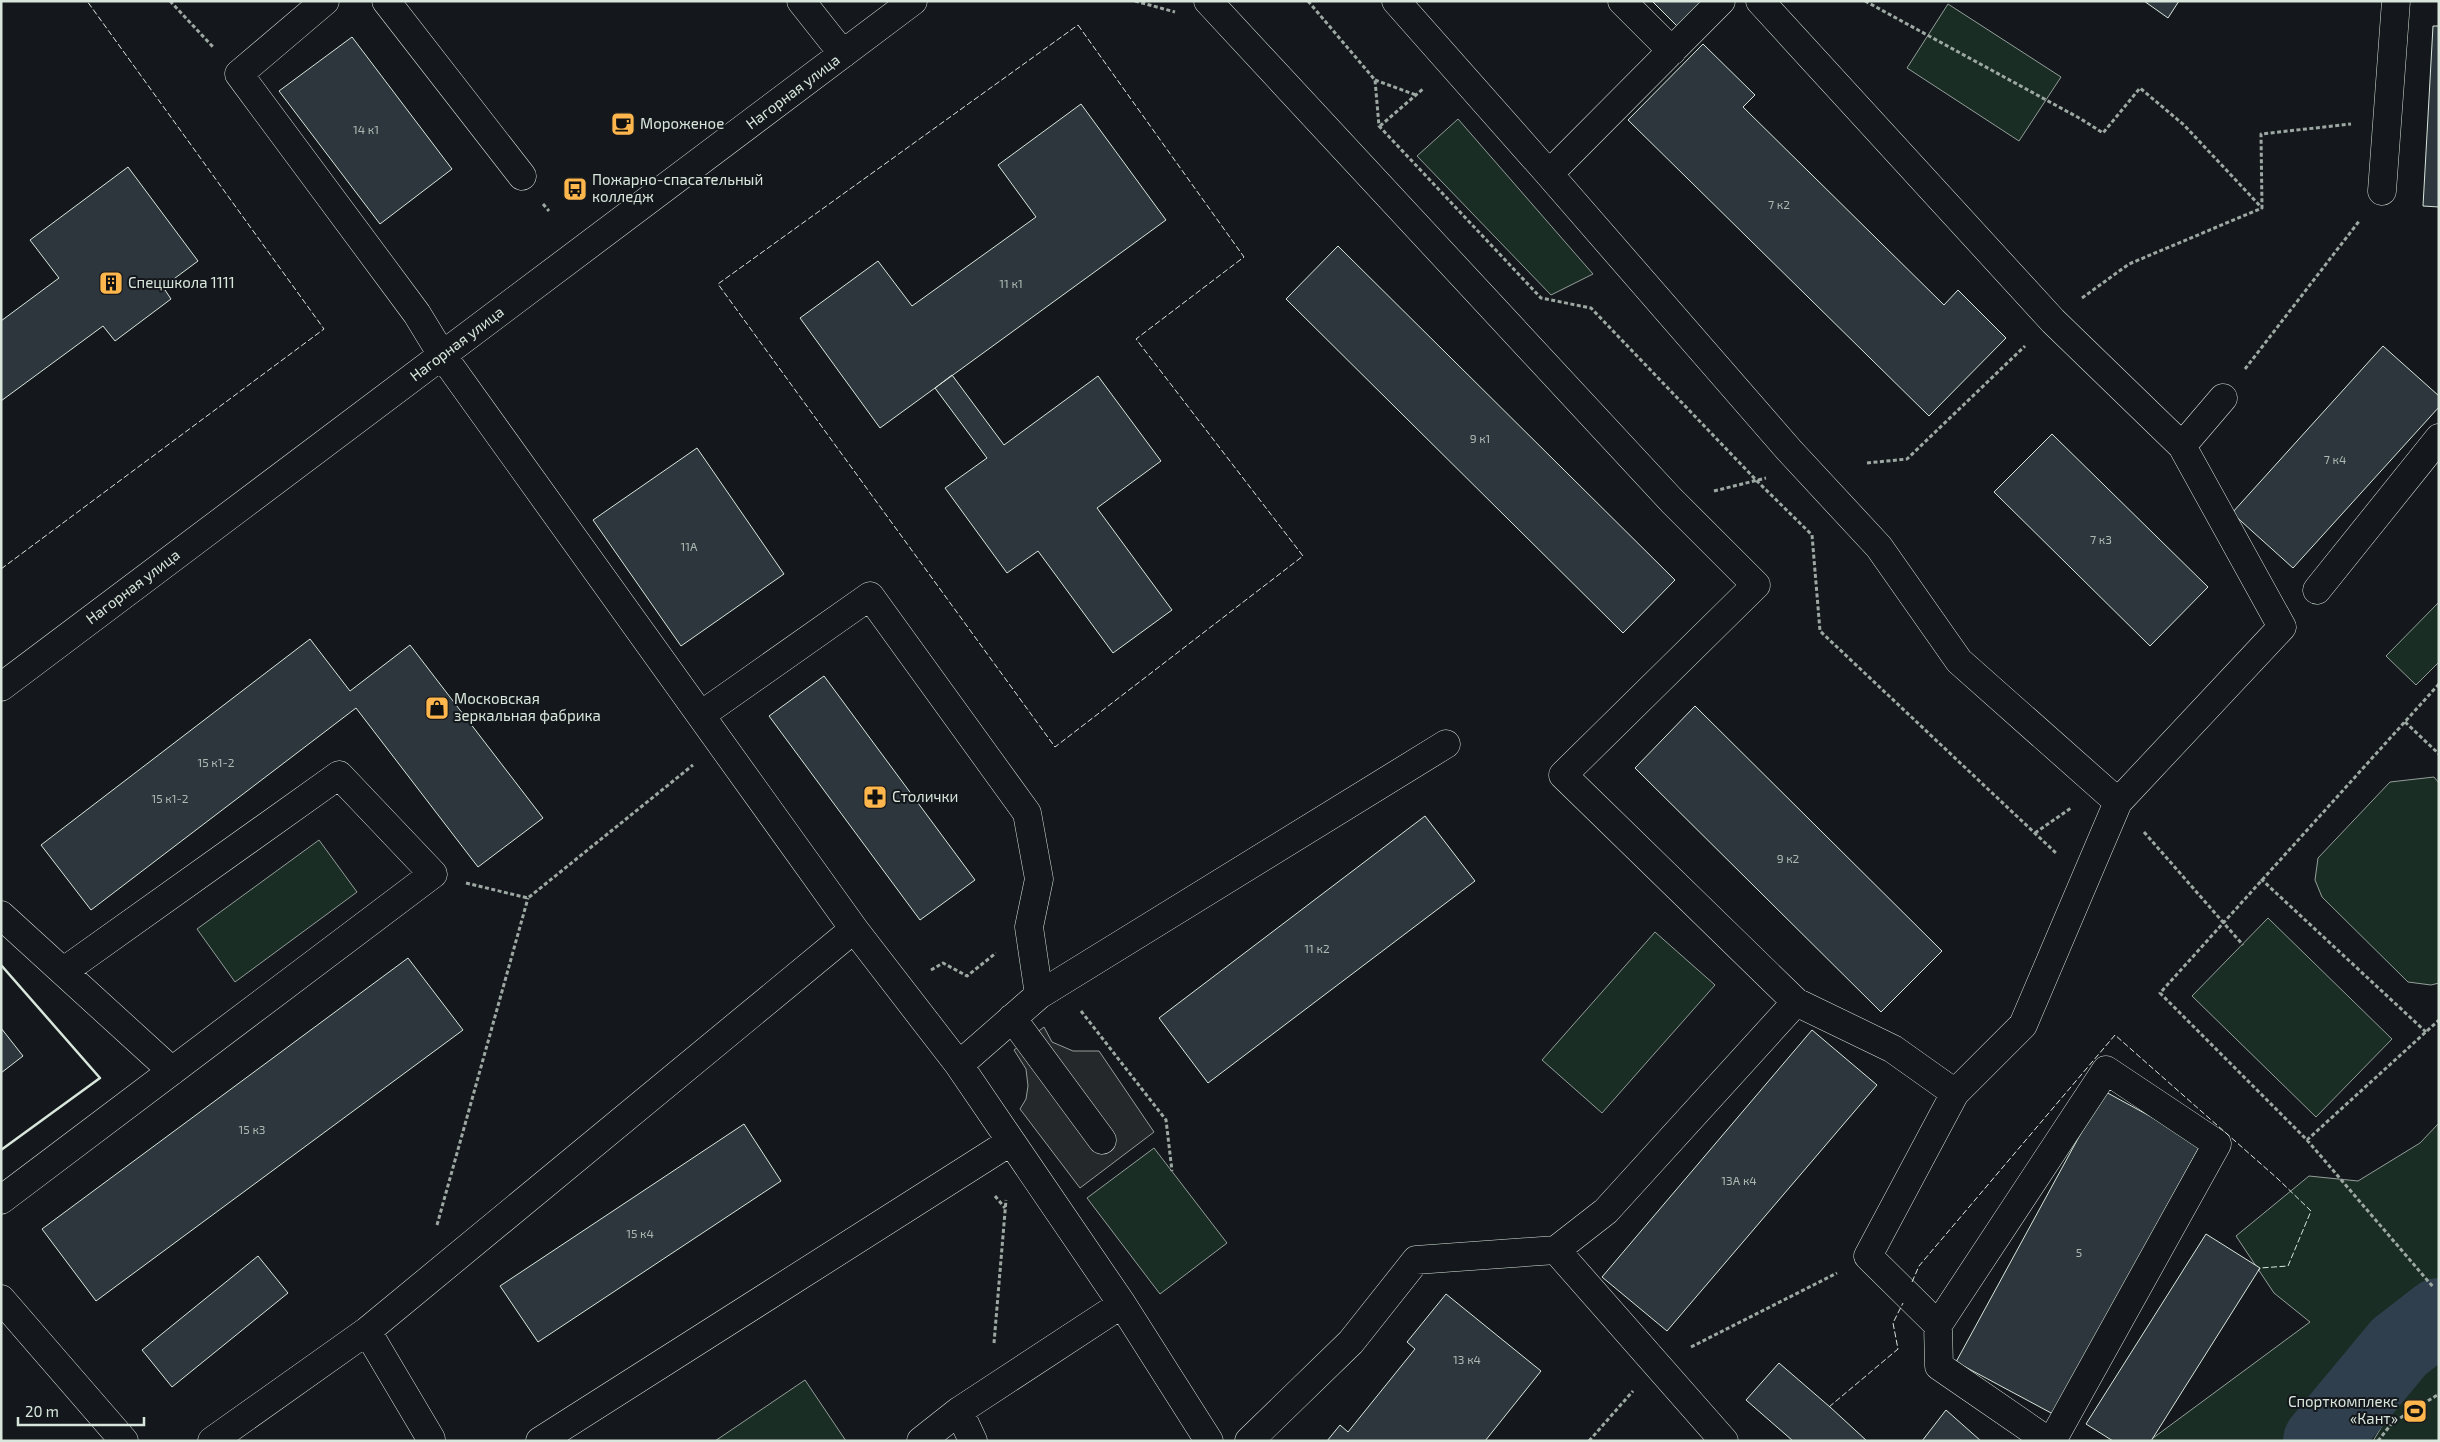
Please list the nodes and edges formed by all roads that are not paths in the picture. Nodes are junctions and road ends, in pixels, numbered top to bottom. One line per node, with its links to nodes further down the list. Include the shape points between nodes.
1 (325, 1): 16 (street, via 239,74 417,314)
2 (386, 1): 14 (street)
3 (801, 1): 12 (street)
4 (913, 1): 12 (street, Нагорная улица)
5 (1208, 1): 29 (street, via 1672,501 1756,585 1563,775)
6 (1396, 1): 13 (street)
7 (1622, 1): 11 (street)
8 (1721, 1): 11 (street)
9 (1760, 1): 19 (street, via 2053,321)
10 (2396, 1): 15 (street)
11 (1672, 51): 13 (street)
12 (843, 54): 16 (street, Нагорная улица)
13 (1550, 174): 24 (street, via 1789,450 1879,547 1959,661)
14 (522, 176)
15 (2382, 191)
16 (442, 355): 21 (street, Нагорная улица); 22 (street)
17 (2223, 398): 19 (street)
18 (2439, 438): 20 (street)
19 (2182, 446): 24 (street, via 2282,627)
20 (2317, 590)
21 (1, 687)
22 (701, 715): 26 (street); 28 (street, via 870,596 1027,813 1040,879 1029,927)
23 (1446, 744): 28 (street)
24 (2109, 794): 33 (street, via 2085,880 2023,1025)
25 (1, 915): 27 (street)
26 (854, 929): 31 (street); 41 (street)
27 (64, 971): 32 (street); 32 (street, via 339,775 433,874)
28 (1040, 995): 30 (street)
29 (1796, 1002): 33 (street, via 1893,1049); 37 (street, via 1606,1211)
30 (1012, 1018): 31 (street); 34 (street)
31 (959, 1065): 35 (street)
32 (172, 1070): 36 (street)
33 (1955, 1093): 40 (street, via 1868,1256)
34 (1102, 1140)
35 (1010, 1142): 39 (street); 46 (street)
36 (1, 1200)
37 (1556, 1250): 50 (street, via 1416,1260 1351,1342); 51 (street)
38 (1, 1299): 44 (street)
39 (1122, 1304): 42 (street); 49 (street)
40 (1938, 1325): 52 (street, via 1939,1366); 53 (street, via 2106,1070 2217,1144)
41 (367, 1331): 43 (street); 45 (street)
42 (959, 1411): 47 (street); 48 (street)
43 (430, 1440)
44 (124, 1441)
45 (212, 1441)
46 (540, 1441)
47 (921, 1441)
48 (973, 1441)
49 (1210, 1441)
50 (1249, 1441)
51 (1724, 1441)
52 (2048, 1441)
53 (2052, 1441)

